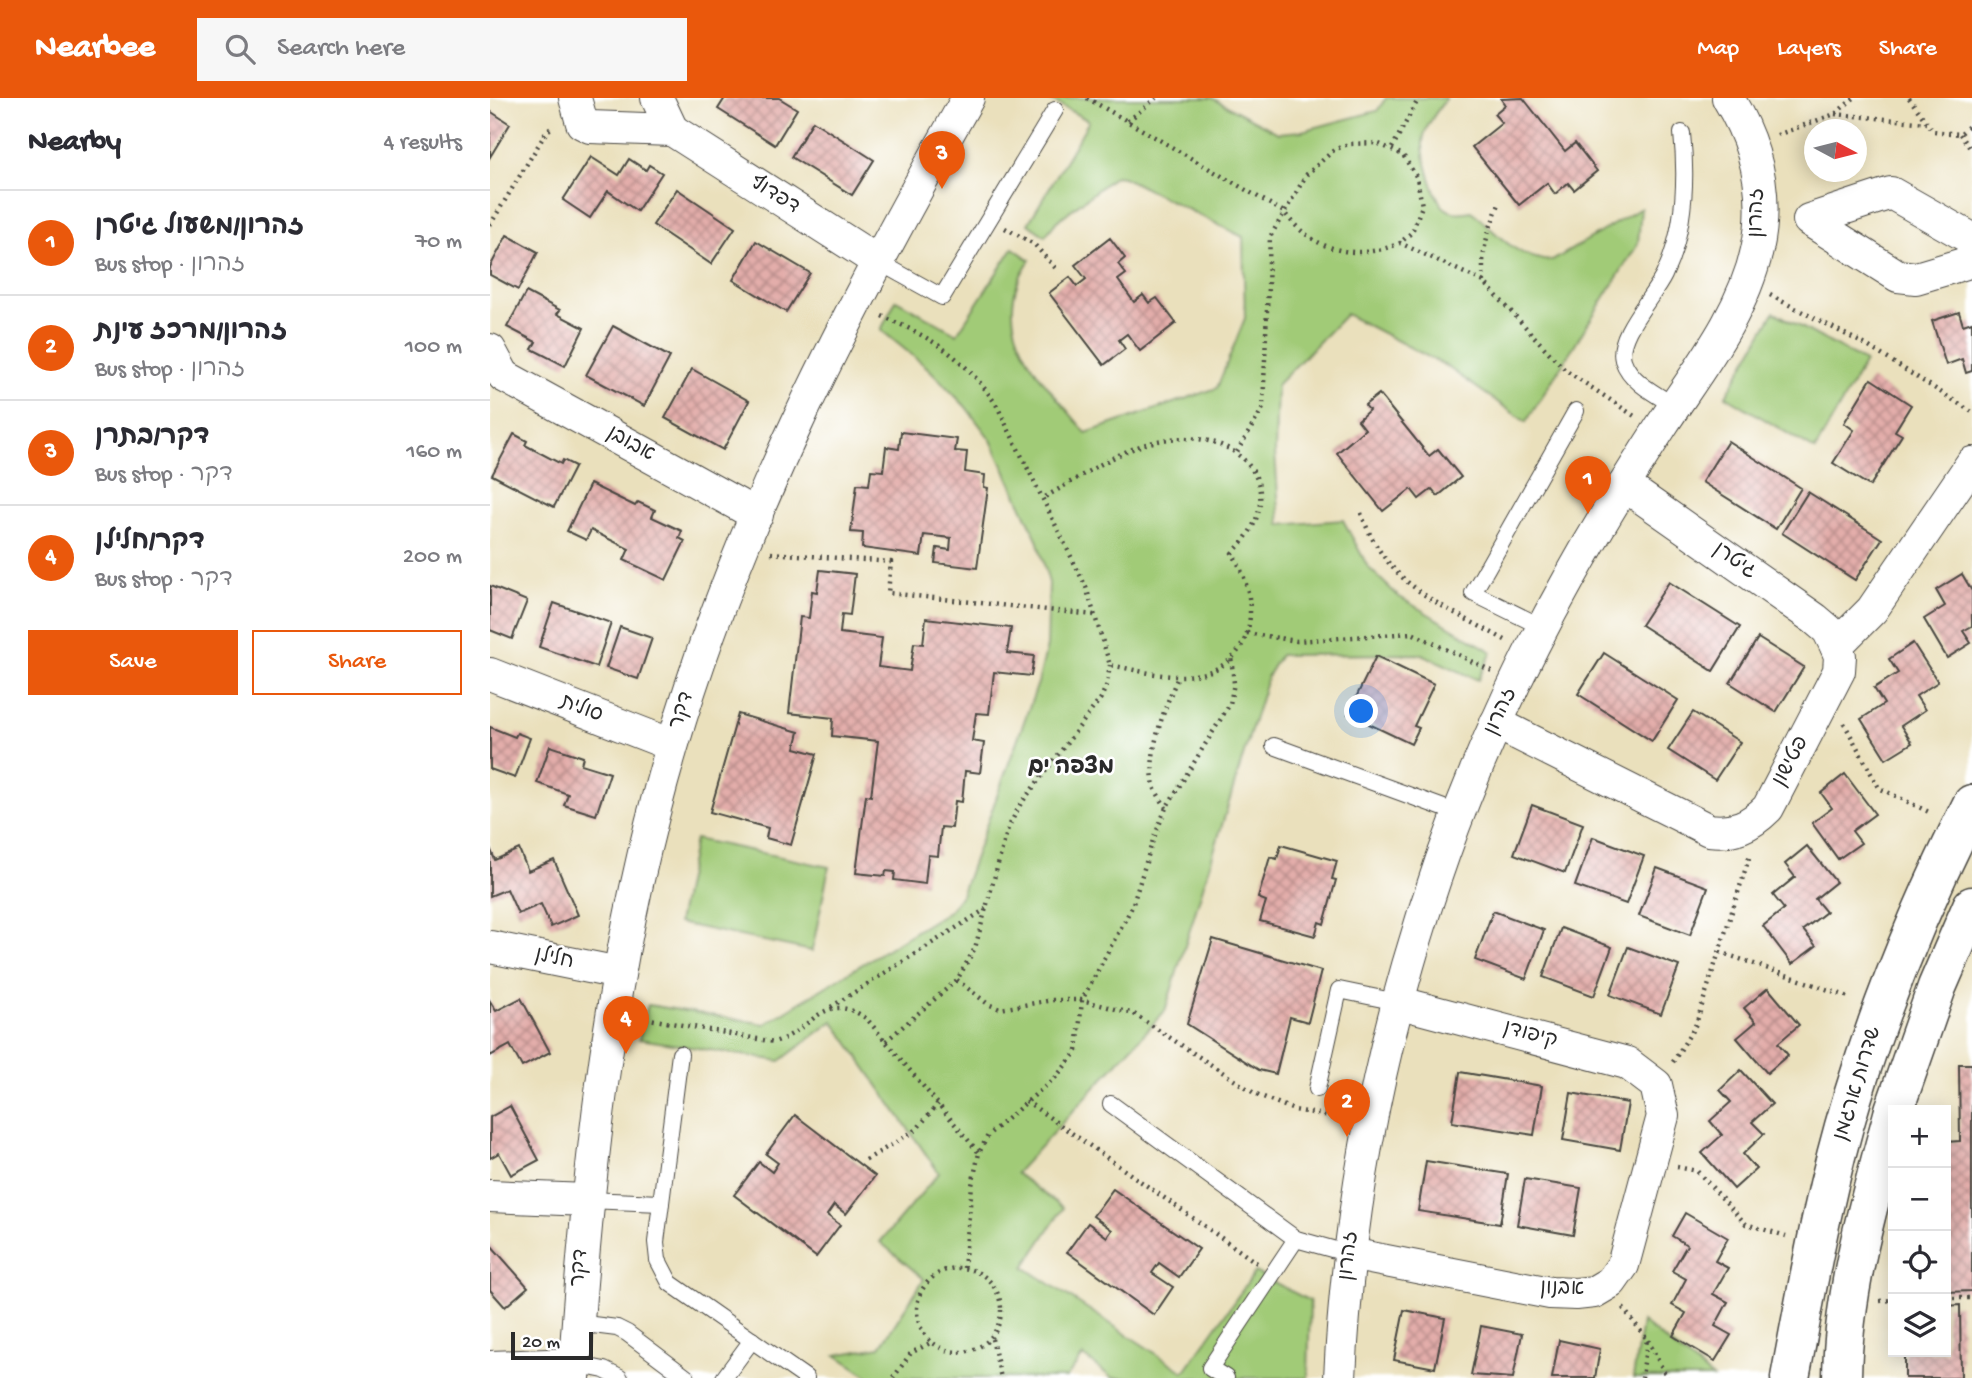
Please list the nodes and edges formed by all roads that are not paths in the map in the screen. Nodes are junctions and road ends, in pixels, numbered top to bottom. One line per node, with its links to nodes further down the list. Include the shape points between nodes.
1 (657, 98): 6 (street)
2 (968, 98): 12 (street, דקר)
3 (1728, 98): 8 (street, זהרון, via 1758,162)
4 (576, 105): 6 (street, via 582,122 603,130)
5 (1055, 110): 12 (lane, via 942,297)
6 (672, 130): 12 (street, דפדוף)
7 (1682, 133): 15 (lane, via 1685,181 1677,240 1665,274 1626,334 1622,348 1636,380)
8 (1761, 217): 9 (street); 15 (street, זהרון, via 1746,283 1715,345)
9 (1809, 220): 10 (street, via 1891,193); 11 (street, via 1898,276 1916,278)
10 (1972, 239)
11 (1972, 258)
12 (877, 261): 18 (street, דקר)
13 (495, 368): 18 (street, אבובן)
14 (1576, 411): 19 (lane, via 1473,593)
15 (1667, 418): 17 (street, זהרון)
16 (1972, 463): 20 (street, via 1872,610)
17 (1624, 485): 19 (street, זהרון); 20 (street, גיטרן, via 1815,619 1828,630)
18 (757, 515): 23 (street, דקר)
19 (1536, 640): 22 (street, זהרון)
20 (1836, 646): 22 (street, פטישון, via 1839,671 1768,808 1737,830 1709,830)
21 (490, 674): 23 (street, סולית)
22 (1496, 723): 25 (street, זהרון)
23 (672, 745): 29 (street, דקר)
24 (1274, 746): 25 (lane)
25 (1460, 814): 30 (street, זהרון)
26 (1966, 816): 52 (street, שדרות ארגמן, via 1921,912 1852,1100 1816,1245)
27 (1972, 906): 35 (street, שדרות ארגמן, via 1937,987)
28 (490, 947): 29 (street, חלילן)
29 (618, 974): 38 (street, דקר)
30 (1397, 1002): 32 (street, קיפודן, via 1612,1058 1627,1063); 33 (lane, via 1339,990); 41 (street, זהרון, via 1369,1122)
31 (680, 1055): 39 (lane)
32 (1656, 1085): 41 (street, אבנון, via 1663,1116 1623,1265 1594,1292 1550,1293)
33 (1317, 1089)
34 (1111, 1104): 40 (lane)
35 (1896, 1105)
36 (1888, 1136): 53 (street, שדרות ארגמן, via 1858,1253)
37 (490, 1196): 38 (street)
38 (587, 1200): 39 (lane); 42 (street, דקר)
39 (661, 1203): 43 (lane, via 656,1242 664,1275)
40 (1296, 1239): 41 (lane); 50 (lane, via 1210,1368)
41 (1350, 1254): 51 (street, זהרון)
42 (577, 1323): 45 (street, דקר); 47 (lane, via 617,1328)
43 (752, 1340): 48 (lane); 49 (lane)
44 (490, 1367): 45 (street)
45 (575, 1371): 46 (lane, via 604,1370)
46 (620, 1378)
47 (687, 1378)
48 (724, 1378)
49 (806, 1378)
50 (1226, 1378)
51 (1340, 1378)
52 (1790, 1378)
53 (1842, 1378)

